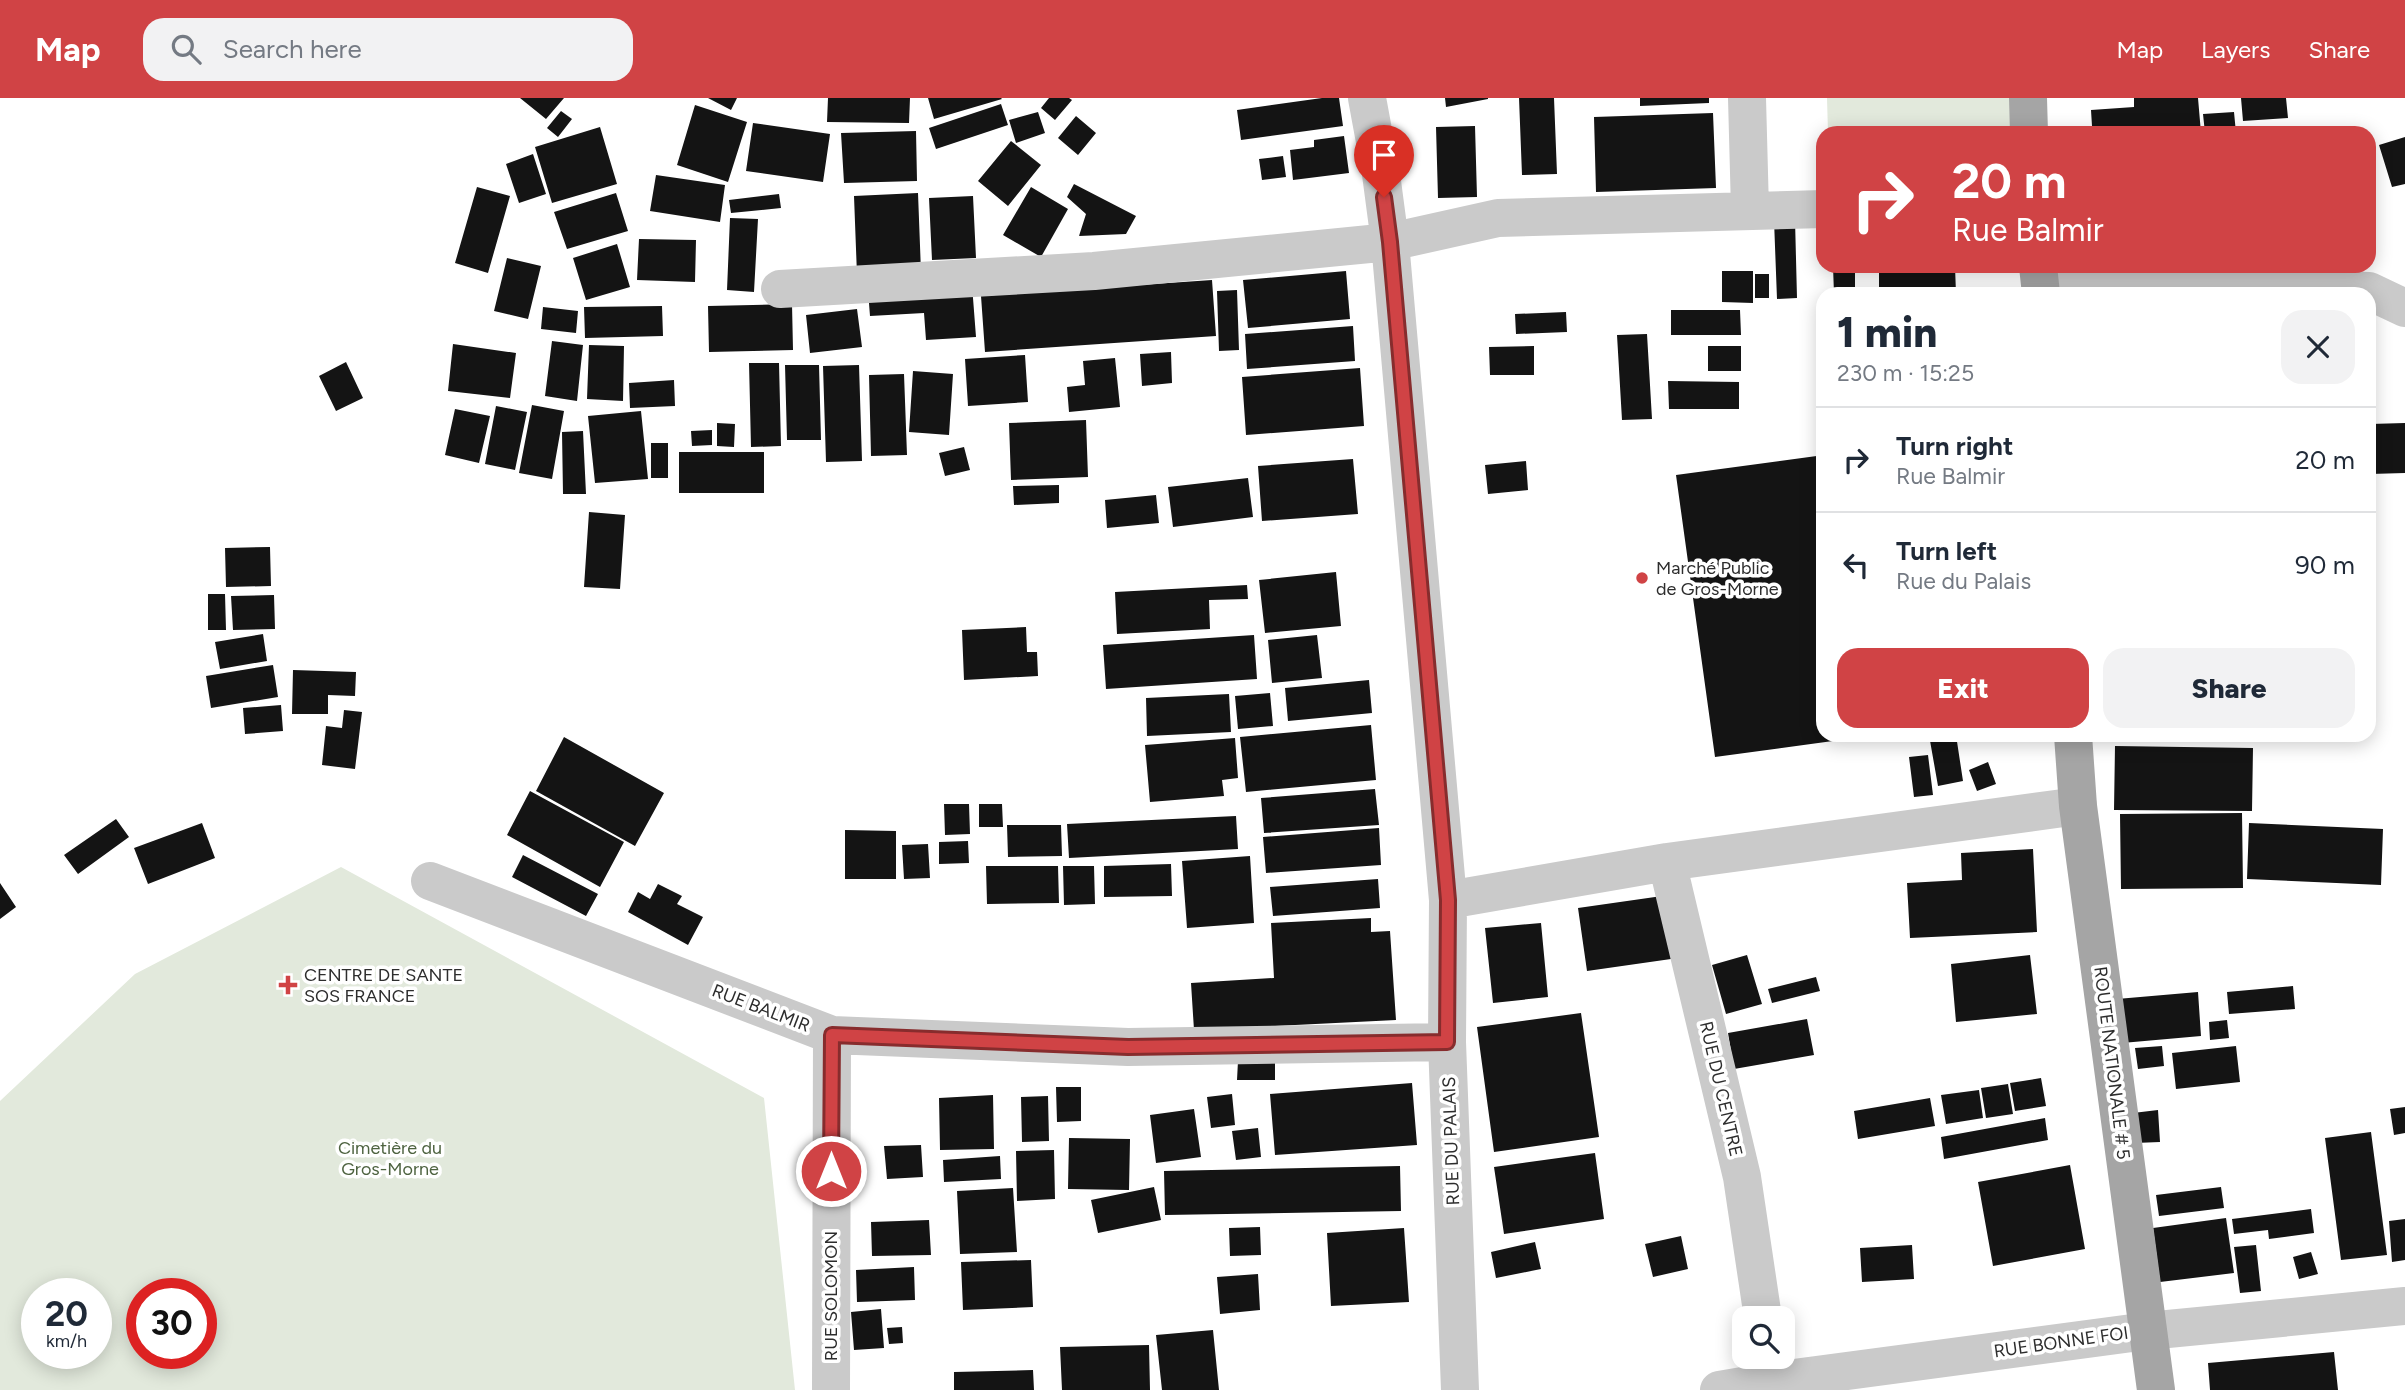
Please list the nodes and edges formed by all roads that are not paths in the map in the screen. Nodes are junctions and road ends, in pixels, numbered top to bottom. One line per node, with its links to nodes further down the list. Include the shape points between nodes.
1 (1367, 98): 7 (street, RUE DU PALAIS)
2 (1747, 98): 6 (street)
3 (2028, 98): 4 (main road)
4 (2029, 126)
5 (1816, 209): 6 (street)
6 (1750, 210): 7 (street, via 1498,218)
7 (1390, 242): 10 (street, via 1094,271); 17 (street, RUE DU PALAIS)
8 (2040, 280): 9 (street)
9 (2249, 287)
10 (780, 289)
11 (2376, 294): 12 (street)
12 (2405, 308)
13 (2073, 742): 14 (main road, ROUTE NATIONALE # 5)
14 (2078, 806): 15 (street); 22 (main road, ROUTE NATIONALE # 5)
15 (1667, 862): 17 (street); 20 (street, RUE DU CENTRE, via 1742,1177)
16 (430, 881): 18 (street, RUE BALMIR)
17 (1448, 900): 19 (street, RUE DU PALAIS)
18 (832, 1035): 19 (street, RUE BALMIR, via 1128,1047); 24 (street, RUE SOLOMON)
19 (1447, 1042): 25 (street, RUE DU PALAIS)
20 (1761, 1306)
21 (2405, 1306): 22 (street, RUE BONNE FOI)
22 (2147, 1331): 23 (street, RUE BONNE FOI); 27 (main road, ROUTE NATIONALE # 5)
23 (1771, 1376): 26 (street, RUE BONNE FOI)
24 (831, 1390)
25 (1460, 1390)
26 (1719, 1390)
27 (2157, 1390)

